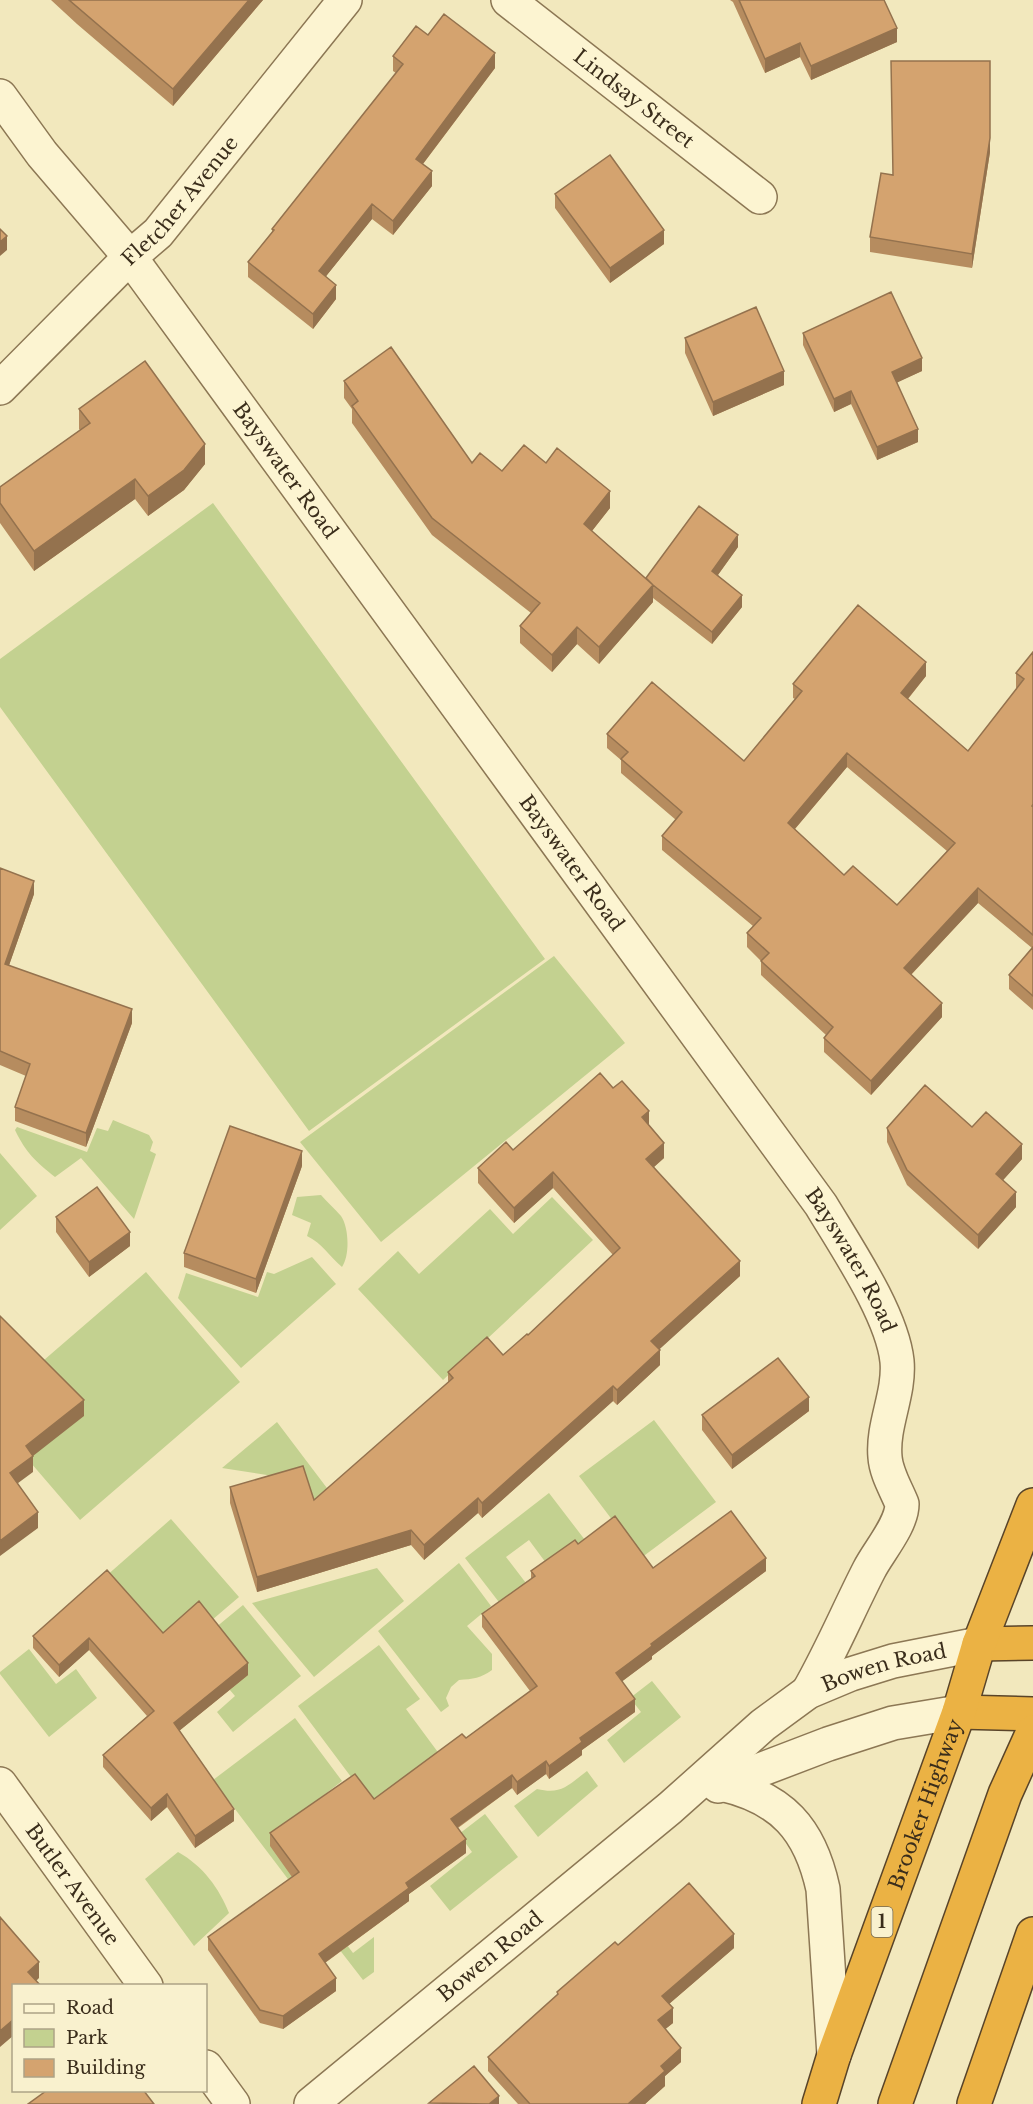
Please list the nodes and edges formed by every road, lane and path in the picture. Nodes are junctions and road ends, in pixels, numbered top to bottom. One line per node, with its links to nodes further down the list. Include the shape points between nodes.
1 (345, 0): 5 (street, Fletcher Avenue, via 158,233)
2 (508, 0): 4 (street, Lindsay Street)
3 (0, 96): 5 (street, Bayswater Road, via 42,154)
4 (760, 197)
5 (130, 257): 6 (street, Fletcher Avenue); 10 (street, Bayswater Road, via 821,1205 876,1300 897,1361 885,1456 902,1509)
6 (0, 388)
7 (1033, 1505): 9 (highway, Brooker Highway / 1)
8 (1033, 1642): 9 (highway, Bowen Road)
9 (979, 1644): 10 (street, Bowen Road, via 893,1661); 11 (highway, Brooker Highway / 1)
10 (808, 1692): 16 (street, Bowen Road, via 763,1725)
11 (959, 1712): 12 (highway); 15 (street, Bowen Road, via 893,1724); 19 (highway, Brooker Highway / 1)
12 (1033, 1714)
13 (1033, 1731): 24 (highway, via 1005,1794)
14 (0, 1784): 18 (street, Butler Avenue)
15 (721, 1784): 16 (street, Bowen Road); 19 (street, via 761,1796 786,1814 818,1868 823,1889)
16 (670, 1808): 22 (street, Bowen Road)
17 (1033, 1934): 25 (highway)
18 (146, 1984)
19 (834, 2055): 23 (highway, Brooker Highway / 1)
20 (207, 2068): 21 (street)
21 (233, 2104)
22 (311, 2104)
23 (819, 2104)
24 (894, 2104)
25 (974, 2104)

